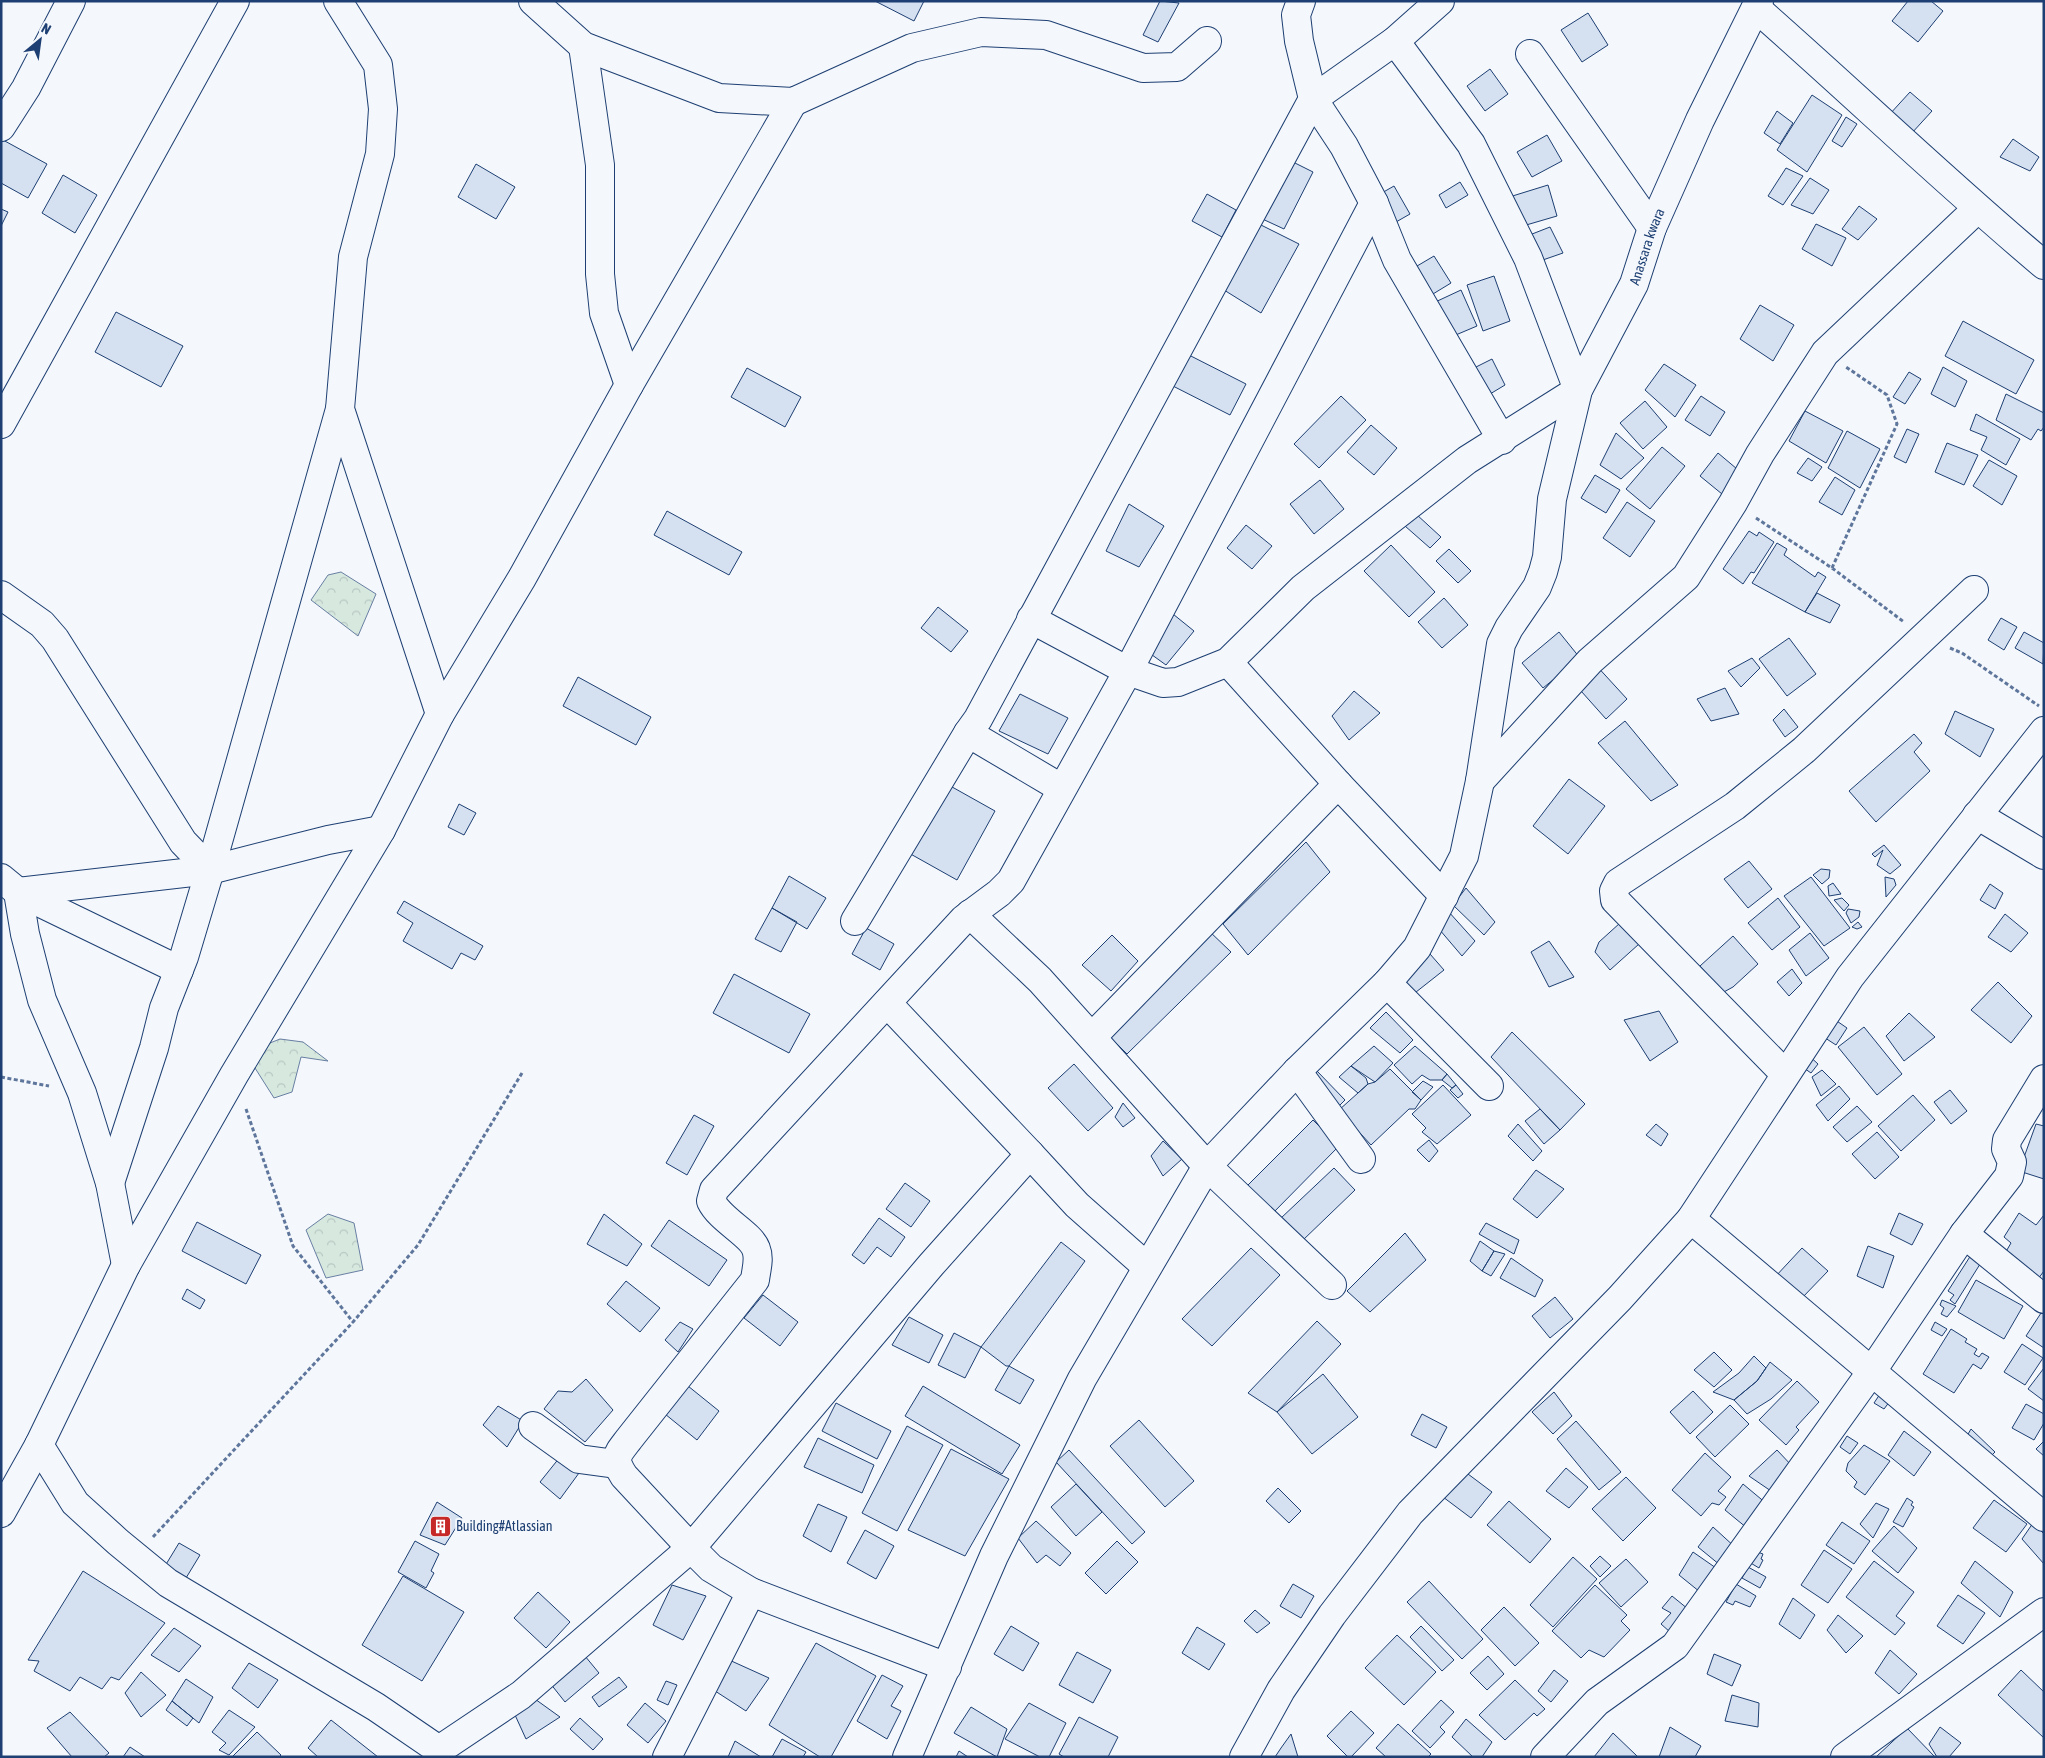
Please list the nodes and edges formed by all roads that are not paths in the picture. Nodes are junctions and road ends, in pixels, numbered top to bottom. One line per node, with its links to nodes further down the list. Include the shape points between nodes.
1 (71, 1): 14 (street, via 26,88)
2 (235, 1): 22 (street)
3 (338, 1): 21 (street, via 378,65 383,109 380,154 353,257)
4 (533, 1): 10 (street)
5 (1301, 1): 12 (street, via 1296,15)
6 (1440, 1): 9 (street)
7 (1758, 4): 16 (street); 17 (street, Anassara kwara, via 1700,120)
8 (1207, 41): 13 (street, via 1177,67 1143,68 1046,35 981,32 912,48)
9 (1394, 41): 12 (street); 20 (street, via 1471,144 1528,258)
10 (583, 46): 13 (street, via 720,98); 19 (street, via 600,165 600,274 604,313)
11 (1530, 54): 17 (street)
12 (1312, 99): 15 (street, via 1344,146); 26 (street)
13 (793, 102): 19 (street)
14 (1, 127)
15 (1374, 203): 23 (street, via 1397,260); 28 (street)
16 (1977, 209): 18 (street); 32 (street, via 1825,353 1686,577 1590,661)
17 (1652, 228): 20 (street, Anassara kwara, via 1634,284)
18 (2044, 265)
19 (629, 385): 29 (street, via 522,578)
20 (1578, 390): 23 (street); 32 (street, Anassara kwara, via 1552,499 1543,572 1501,644)
21 (340, 409): 29 (street); 38 (street)
22 (1, 424)
23 (1502, 440): 27 (street, via 1467,460 1303,588)
24 (1974, 590): 48 (street, via 1796,756 1735,806 1618,883 1614,891 1614,900)
25 (1, 595): 38 (street, via 42,624 55,639 184,842)
26 (1031, 619): 28 (street); 31 (street)
27 (1228, 662): 28 (street, via 1171,683); 33 (street)
28 (1128, 671): 34 (street)
29 (440, 714): 36 (street)
30 (2044, 731): 35 (street)
31 (968, 733): 34 (street); 42 (street)
32 (1480, 781): 40 (street, Anassara kwara, via 1464,856)
33 (1338, 784): 40 (street); 46 (street)
34 (1061, 788): 41 (street, via 1011,881)
35 (1976, 815): 37 (street); 48 (street, via 1850,977)
36 (382, 830): 38 (street); 57 (street, via 234,1075)
37 (2044, 855)
38 (210, 870): 39 (street); 43 (street)
39 (10, 885): 43 (street); 54 (street, via 42,1000 82,1093)
40 (1444, 896): 44 (street, Anassara kwara, via 1417,948)
41 (970, 914): 45 (street); 46 (street, via 1040,980)
42 (855, 921)
43 (179, 970): 54 (street, via 164,1008)
44 (1387, 983): 47 (street, Anassara kwara); 50 (street)
45 (887, 1003): 51 (street); 64 (street, via 714,1190 711,1201 715,1210 754,1245 758,1257 755,1280 629,1439 617,1455)
46 (1092, 1037): 53 (street)
47 (1297, 1071): 52 (street); 53 (street, Anassara kwara)
48 (1785, 1074): 55 (street)
49 (2044, 1079): 56 (street, via 2007,1140 2006,1149 2012,1162 2009,1176)
50 (1488, 1086)
51 (1030, 1154): 58 (street, via 1077,1205); 67 (street, via 931,1265)
52 (1361, 1159)
53 (1208, 1166): 58 (street, Anassara kwara); 59 (street)
54 (110, 1183): 57 (street)
55 (1691, 1219): 61 (street); 74 (street, via 1620,1298 1410,1513 1281,1690)
56 (1964, 1234): 60 (street); 61 (street)
57 (126, 1264): 63 (street)
58 (1147, 1267): 70 (street, Anassara kwara, via 1073,1396 994,1556)
59 (1332, 1285)
60 (2044, 1299)
61 (1872, 1372): 66 (street); 75 (street, via 1675,1646 1597,1702)
62 (533, 1426): 64 (street, via 579,1459)
63 (39, 1445): 65 (street); 71 (street, via 75,1503 168,1583 376,1707)
64 (616, 1464): 67 (street)
65 (1, 1513)
66 (2044, 1517)
67 (691, 1548): 68 (street, via 711,1568); 71 (street, via 521,1694)
68 (751, 1592): 70 (street); 72 (street)
69 (2044, 1612): 76 (street)
70 (947, 1667): 73 (street, Anassara kwara)
71 (436, 1754)
72 (666, 1757)
73 (907, 1757)
74 (1244, 1757)
75 (1545, 1757)
76 (1845, 1757)

